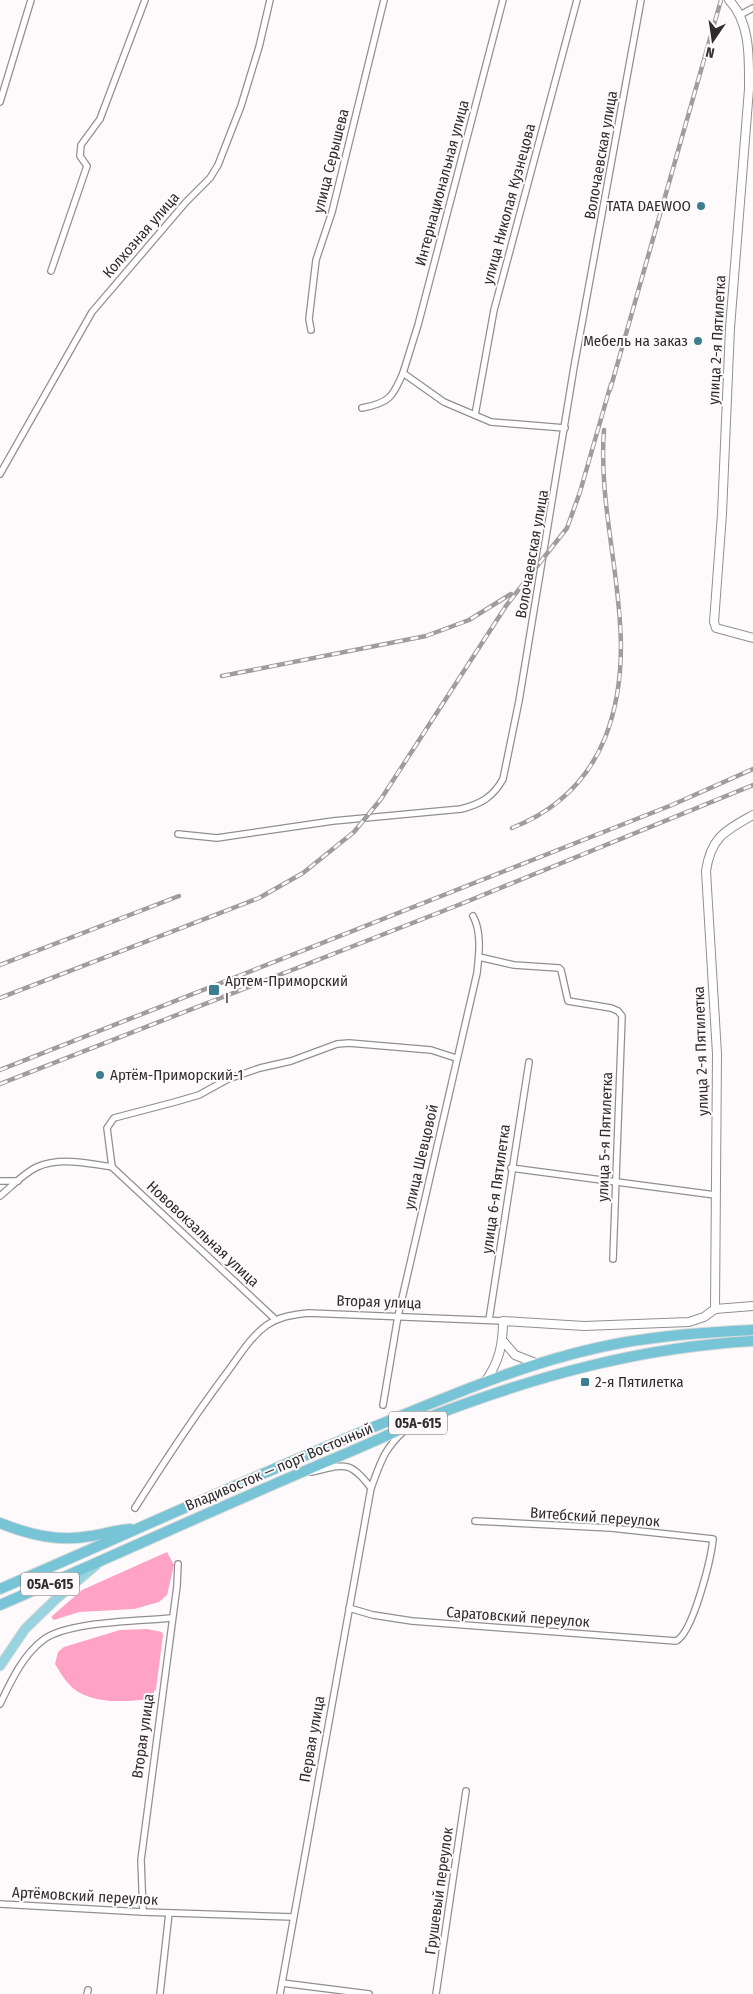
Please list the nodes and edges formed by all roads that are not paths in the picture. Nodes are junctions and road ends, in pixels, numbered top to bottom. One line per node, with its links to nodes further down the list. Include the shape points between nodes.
1 (31, 0): 12 (street)
2 (145, 0): 13 (street, via 100,119 81,145 80,156 87,166)
3 (270, 0): 19 (street, Колхозная улица, via 241,106 218,165 92,312)
4 (384, 0): 14 (street, улица Серышева, via 332,212 316,260 309,319)
5 (503, 0): 15 (street, Интернациональная улица)
6 (577, 0): 17 (street, улица Николая Кузнецова, via 494,310)
7 (641, 0): 18 (street, Волочаевская улица)
8 (729, 0): 10 (main road, улица 2-я Пятилетка)
9 (753, 8): 10 (street)
10 (740, 15): 11 (main road, улица 2-я Пятилетка, via 750,62)
11 (751, 90): 20 (main road, улица 2-я Пятилетка, via 730,328 714,622 722,631)
12 (0, 102)
13 (51, 271)
14 (311, 330)
15 (403, 372): 16 (street, Интернациональная улица, via 392,396); 17 (street, via 444,402)
16 (362, 408)
17 (475, 416): 18 (street, via 491,422)
18 (565, 428): 22 (street, Волочаевская улица, via 519,701 503,779 494,792 476,805 461,809 333,821 217,838)
19 (0, 474)
20 (753, 638)
21 (753, 815): 32 (main road, улица 2-я Пятилетка, via 717,837 710,850 706,871 717,1054)
22 (178, 834)
23 (473, 916): 24 (street, улица Шевцовой, via 478,924)
24 (479, 957): 25 (street, улица Шевцовой); 31 (street, улица 5-я Пятилетка, via 514,965 559,968 568,1001 611,1008 622,1016)
25 (456, 1058): 27 (street, via 431,1050 349,1043 260,1068 228,1079 199,1095 114,1118 107,1128); 37 (street, улица Шевцовой)
26 (529, 1062): 28 (street, улица 6-я Пятилетка)
27 (112, 1166): 30 (street, via 50,1163 36,1167); 38 (street, Нововокзальная улица)
28 (511, 1168): 31 (street); 39 (street, улица 6-я Пятилетка)
29 (0, 1181): 30 (street)
30 (18, 1181): 33 (street)
31 (616, 1184): 32 (street); 34 (street, улица 5-я Пятилетка)
32 (715, 1195): 36 (main road, улица 2-я Пятилетка)
33 (0, 1196)
34 (613, 1259)
35 (753, 1306): 36 (main road)
36 (715, 1309): 40 (main road, Вторая улица, via 689,1322 584,1326)
37 (398, 1316): 38 (street, Вторая улица, via 308,1313); 39 (street, Вторая улица); 46 (street, улица Шевцовой)
38 (276, 1320): 50 (street, Вторая улица, via 260,1332 240,1355)
39 (489, 1320): 40 (street, Вторая улица)
40 (503, 1321): 42 (main road)
41 (753, 1330): 44 (highway, Владивосток — порт Восточный / 05А-615, via 668,1335 619,1343)
42 (503, 1341): 44 (main road, via 515,1355); 45 (main road, via 498,1362)
43 (753, 1341): 47 (highway, Владивосток — порт Восточный / 05А-615, via 700,1345 581,1367 513,1387)
44 (540, 1365): 45 (highway, Владивосток — порт Восточный / 05А-615)
45 (485, 1383): 53 (highway, Владивосток — порт Восточный / 05А-615, via 353,1435)
46 (383, 1405)
47 (408, 1428): 48 (highway, Владивосток — порт Восточный / 05А-615); 49 (street, Первая улица, via 390,1444)
48 (292, 1476): 49 (street, via 347,1466 358,1472); 54 (highway, Владивосток — порт Восточный / 05А-615)
49 (371, 1488): 58 (street, Первая улица)
50 (135, 1508)
51 (475, 1521): 60 (street, Витебский переулок, via 611,1528 714,1539)
52 (0, 1523): 53 (highway, via 50,1538 90,1537)
53 (140, 1528): 56 (highway, Владивосток — порт Восточный / 05А-615)
54 (100, 1562): 57 (highway, Владивосток — порт Восточный / 05А-615); 61 (main road, via 25,1629)
55 (178, 1564): 59 (street, Вторая улица)
56 (0, 1589)
57 (0, 1606)
58 (349, 1608): 60 (street, Саратовский переулок, via 412,1621 666,1642); 67 (street, Первая улица)
59 (172, 1618): 62 (street, via 69,1628 44,1639 25,1659); 65 (street, Вторая улица, via 141,1860)
60 (684, 1636)
61 (0, 1666)
62 (0, 1704)
63 (466, 1791): 72 (street, Грушевый переулок)
64 (0, 1904): 65 (street, Артёмовский переулок)
65 (143, 1912): 66 (street, Артёмовский переулок)
66 (169, 1913): 67 (street, Артёмовский переулок); 69 (street, Артёмовский переулок)
67 (293, 1917): 68 (street, Первая улица)
68 (282, 1983): 70 (street, Первая улица); 71 (street)
69 (160, 1994)
70 (280, 1994)
71 (369, 1994)
72 (436, 1994)

